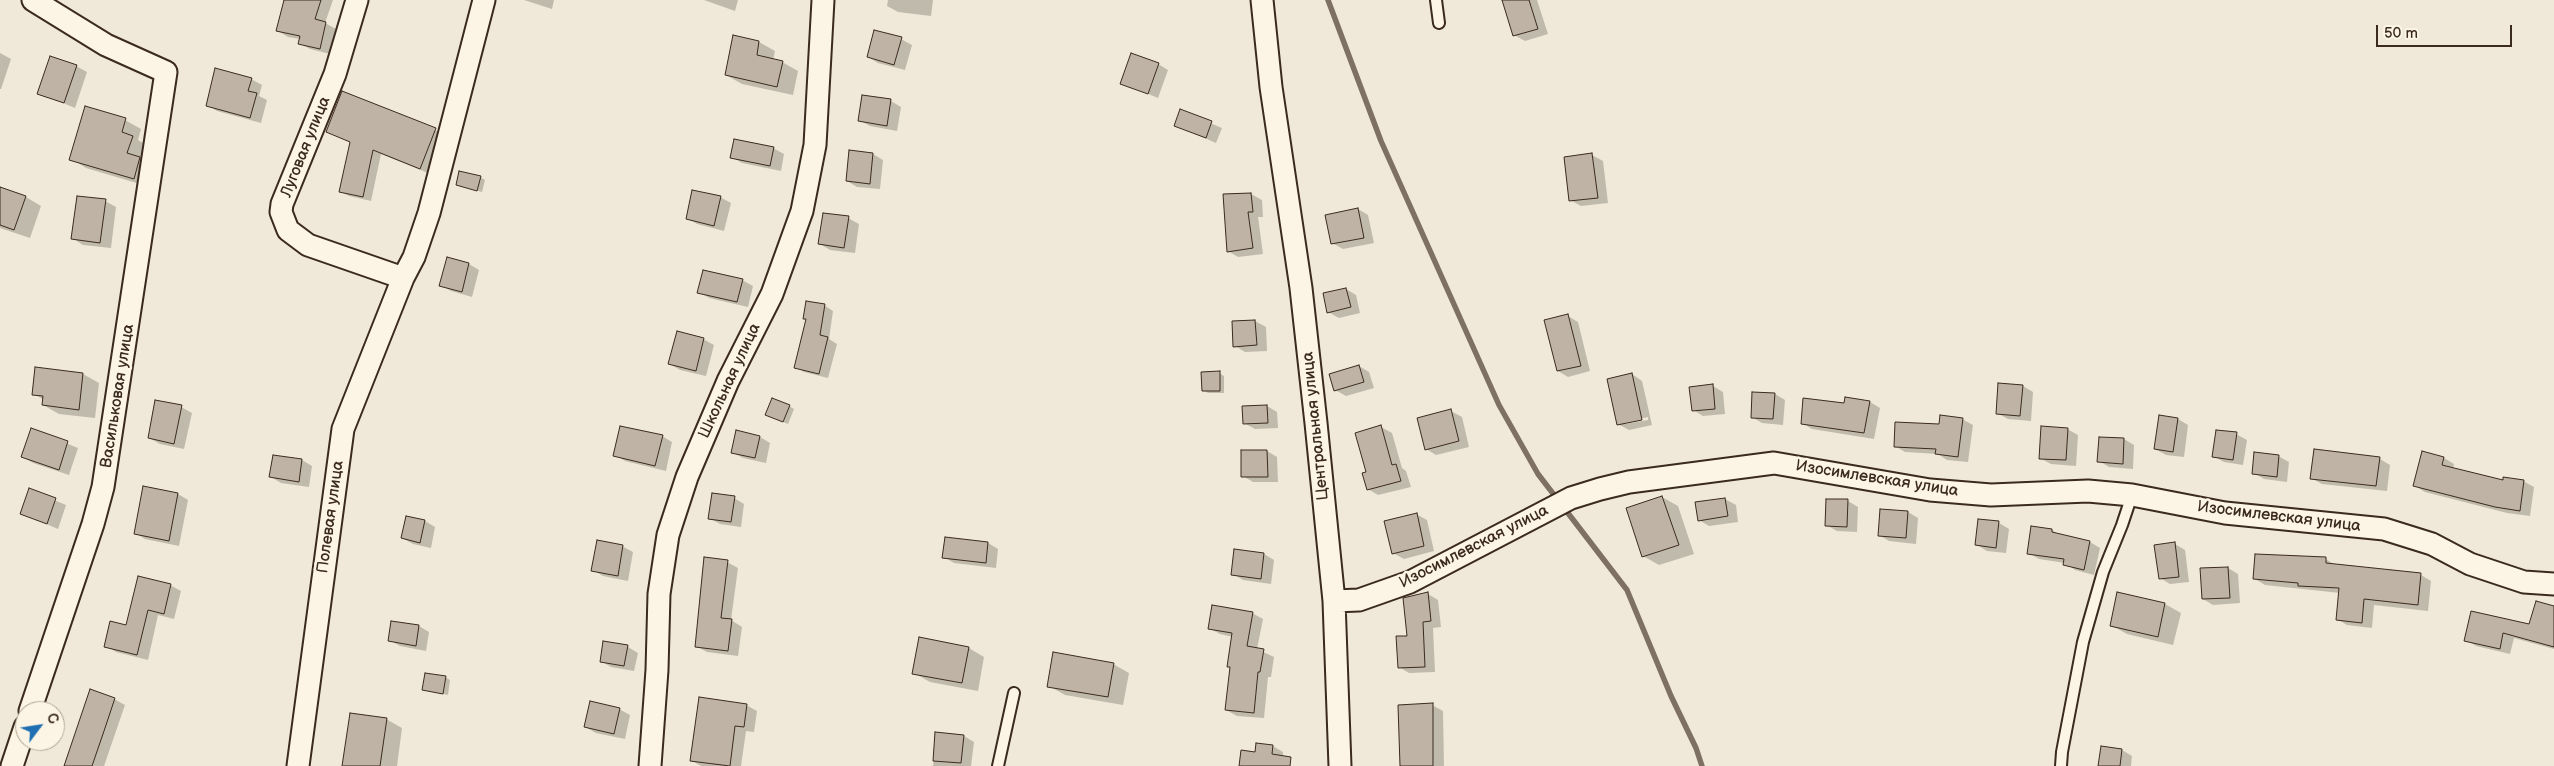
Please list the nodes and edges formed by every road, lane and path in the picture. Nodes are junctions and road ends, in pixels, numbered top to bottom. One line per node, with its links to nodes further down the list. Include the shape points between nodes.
1 (33, 0): 13 (street, Васильковая улица, via 106,45 166,72 103,487)
2 (357, 0): 8 (street, Луговая улица, via 335,74 281,212 288,230 308,245)
3 (484, 0): 8 (street, Полевая улица, via 428,213)
4 (823, 0): 17 (street, Школьная улица, via 815,145 802,212 772,294 728,381 687,477 668,535 659,594)
5 (1262, 0): 11 (street, Центральная улица, via 1271,87 1301,288)
6 (1436, 0): 7 (lane)
7 (1439, 23)
8 (404, 278): 16 (street, Полевая улица, via 343,429)
9 (2132, 495): 10 (street, Изосимлевская улица, via 2225,513 2384,529 2432,544 2470,564 2524,582); 11 (street, Изосимлевская улица, via 2088,491 1982,495 1894,485 1797,466 1746,465 1629,482 1571,498 1410,582 1359,600); 20 (lane, via 2103,572 2083,642)
10 (2554, 585)
11 (1334, 601): 19 (street, Центральная улица)
12 (1014, 693): 18 (lane)
13 (33, 701)
14 (17, 751): 15 (street)
15 (12, 766)
16 (298, 766)
17 (650, 766)
18 (998, 766)
19 (1340, 766)
20 (2061, 766)

